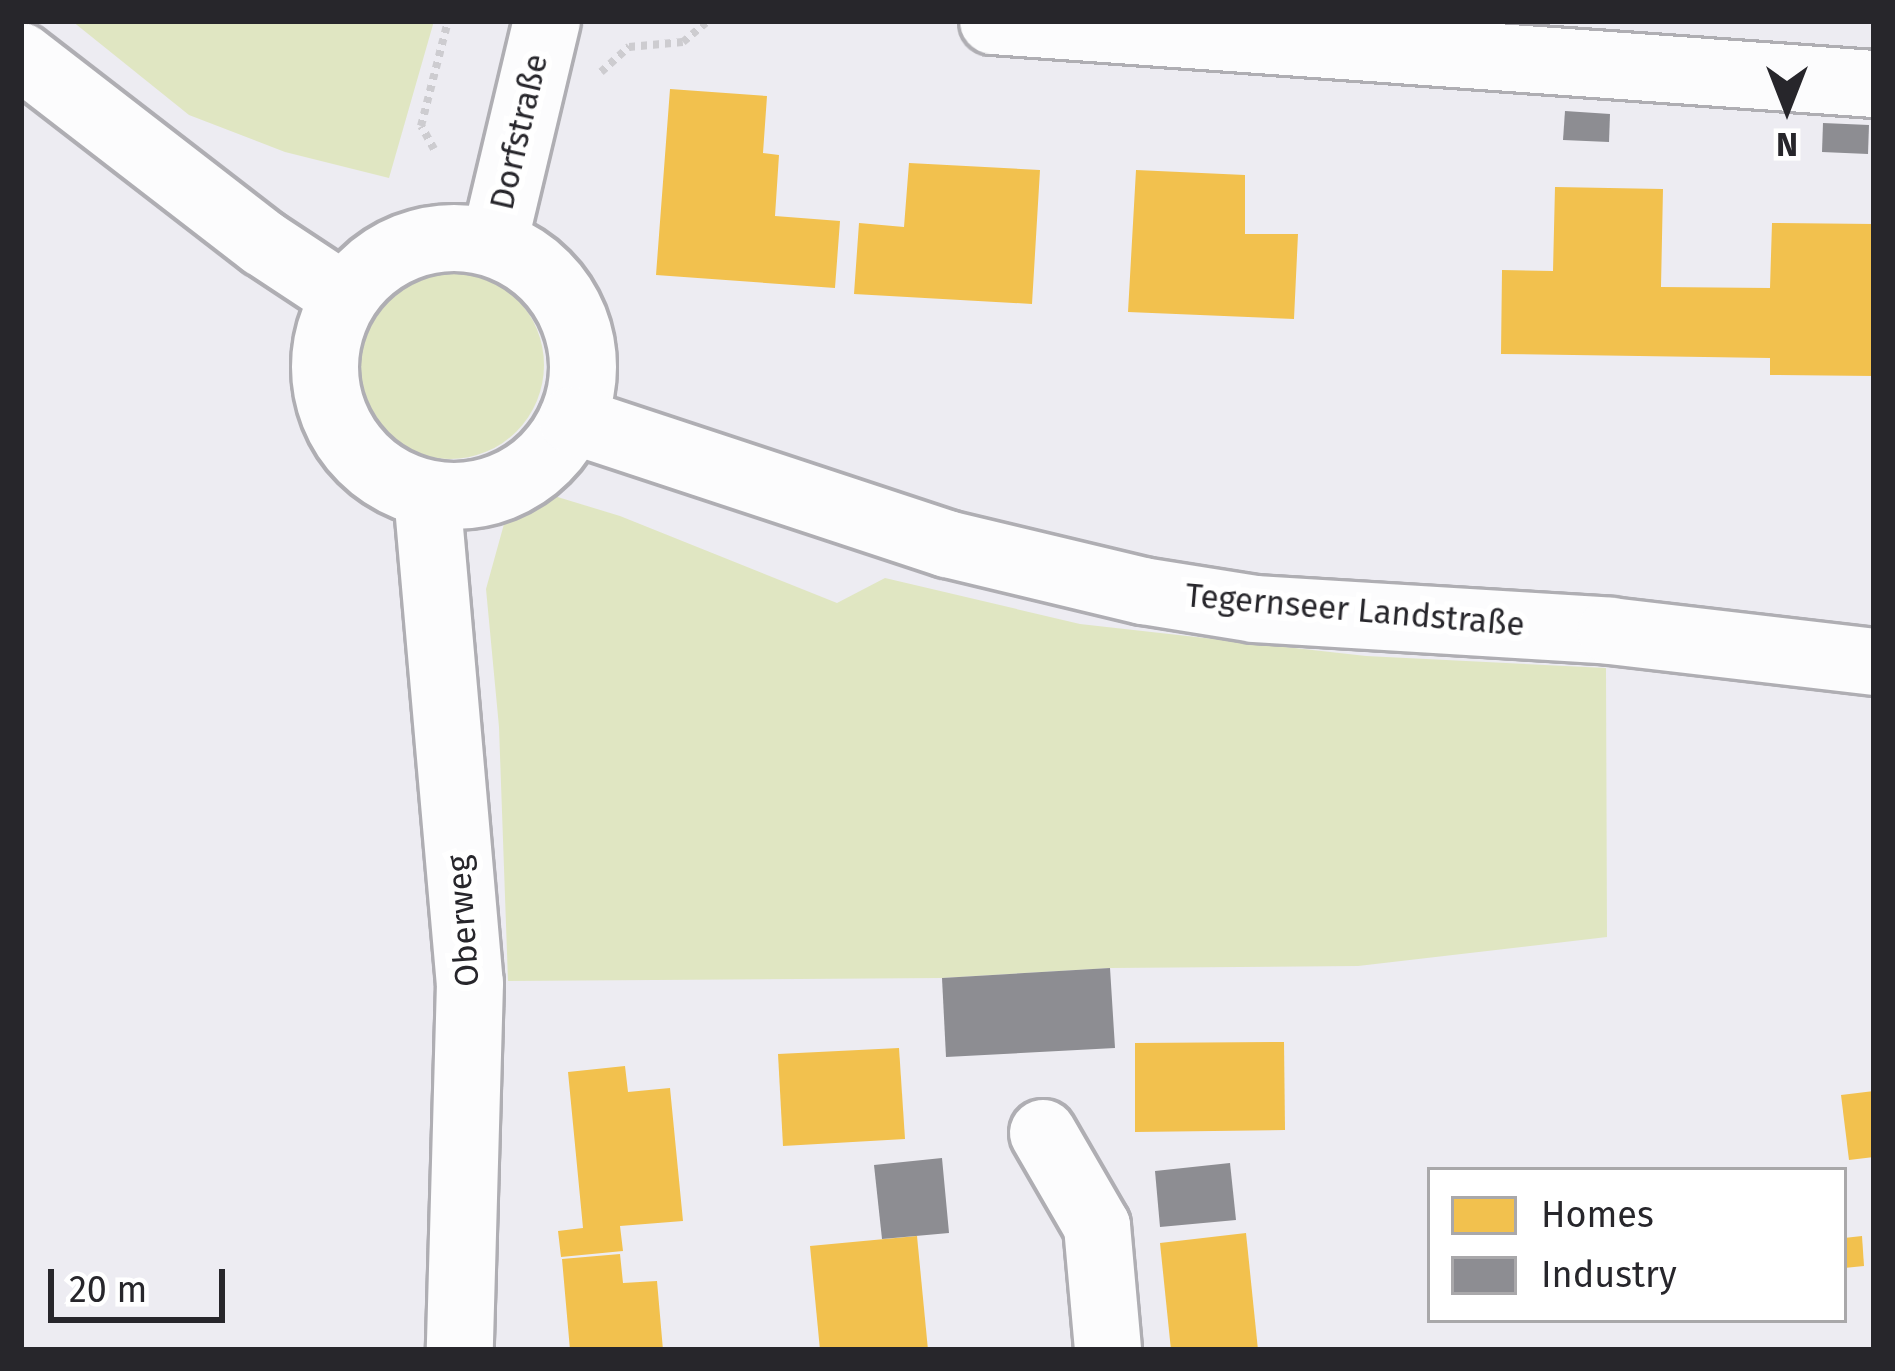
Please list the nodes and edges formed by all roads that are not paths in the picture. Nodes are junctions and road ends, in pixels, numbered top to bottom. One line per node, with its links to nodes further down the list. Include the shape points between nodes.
1 (547, 21): 6 (main road, Dorfstraße)
2 (993, 21): 3 (main road)
3 (1408, 36): 5 (main road)
4 (21, 56): 7 (main road)
5 (1874, 84)
6 (494, 243): 7 (main road, via 452,237 410,245 373,266); 8 (main road, via 526,259 573,314 583,385)
7 (345, 297): 9 (main road, via 328,334 333,414 354,450 385,476)
8 (572, 420): 9 (main road, via 526,474 476,494); 10 (main road, Tegernseer Landstraße, via 947,544 1143,591 1256,609 1611,631)
9 (428, 494): 12 (main road, Oberweg, via 470,982)
10 (1874, 662)
11 (1043, 1133): 13 (main road, via 1096,1226)
12 (460, 1350)
13 (1108, 1350)

